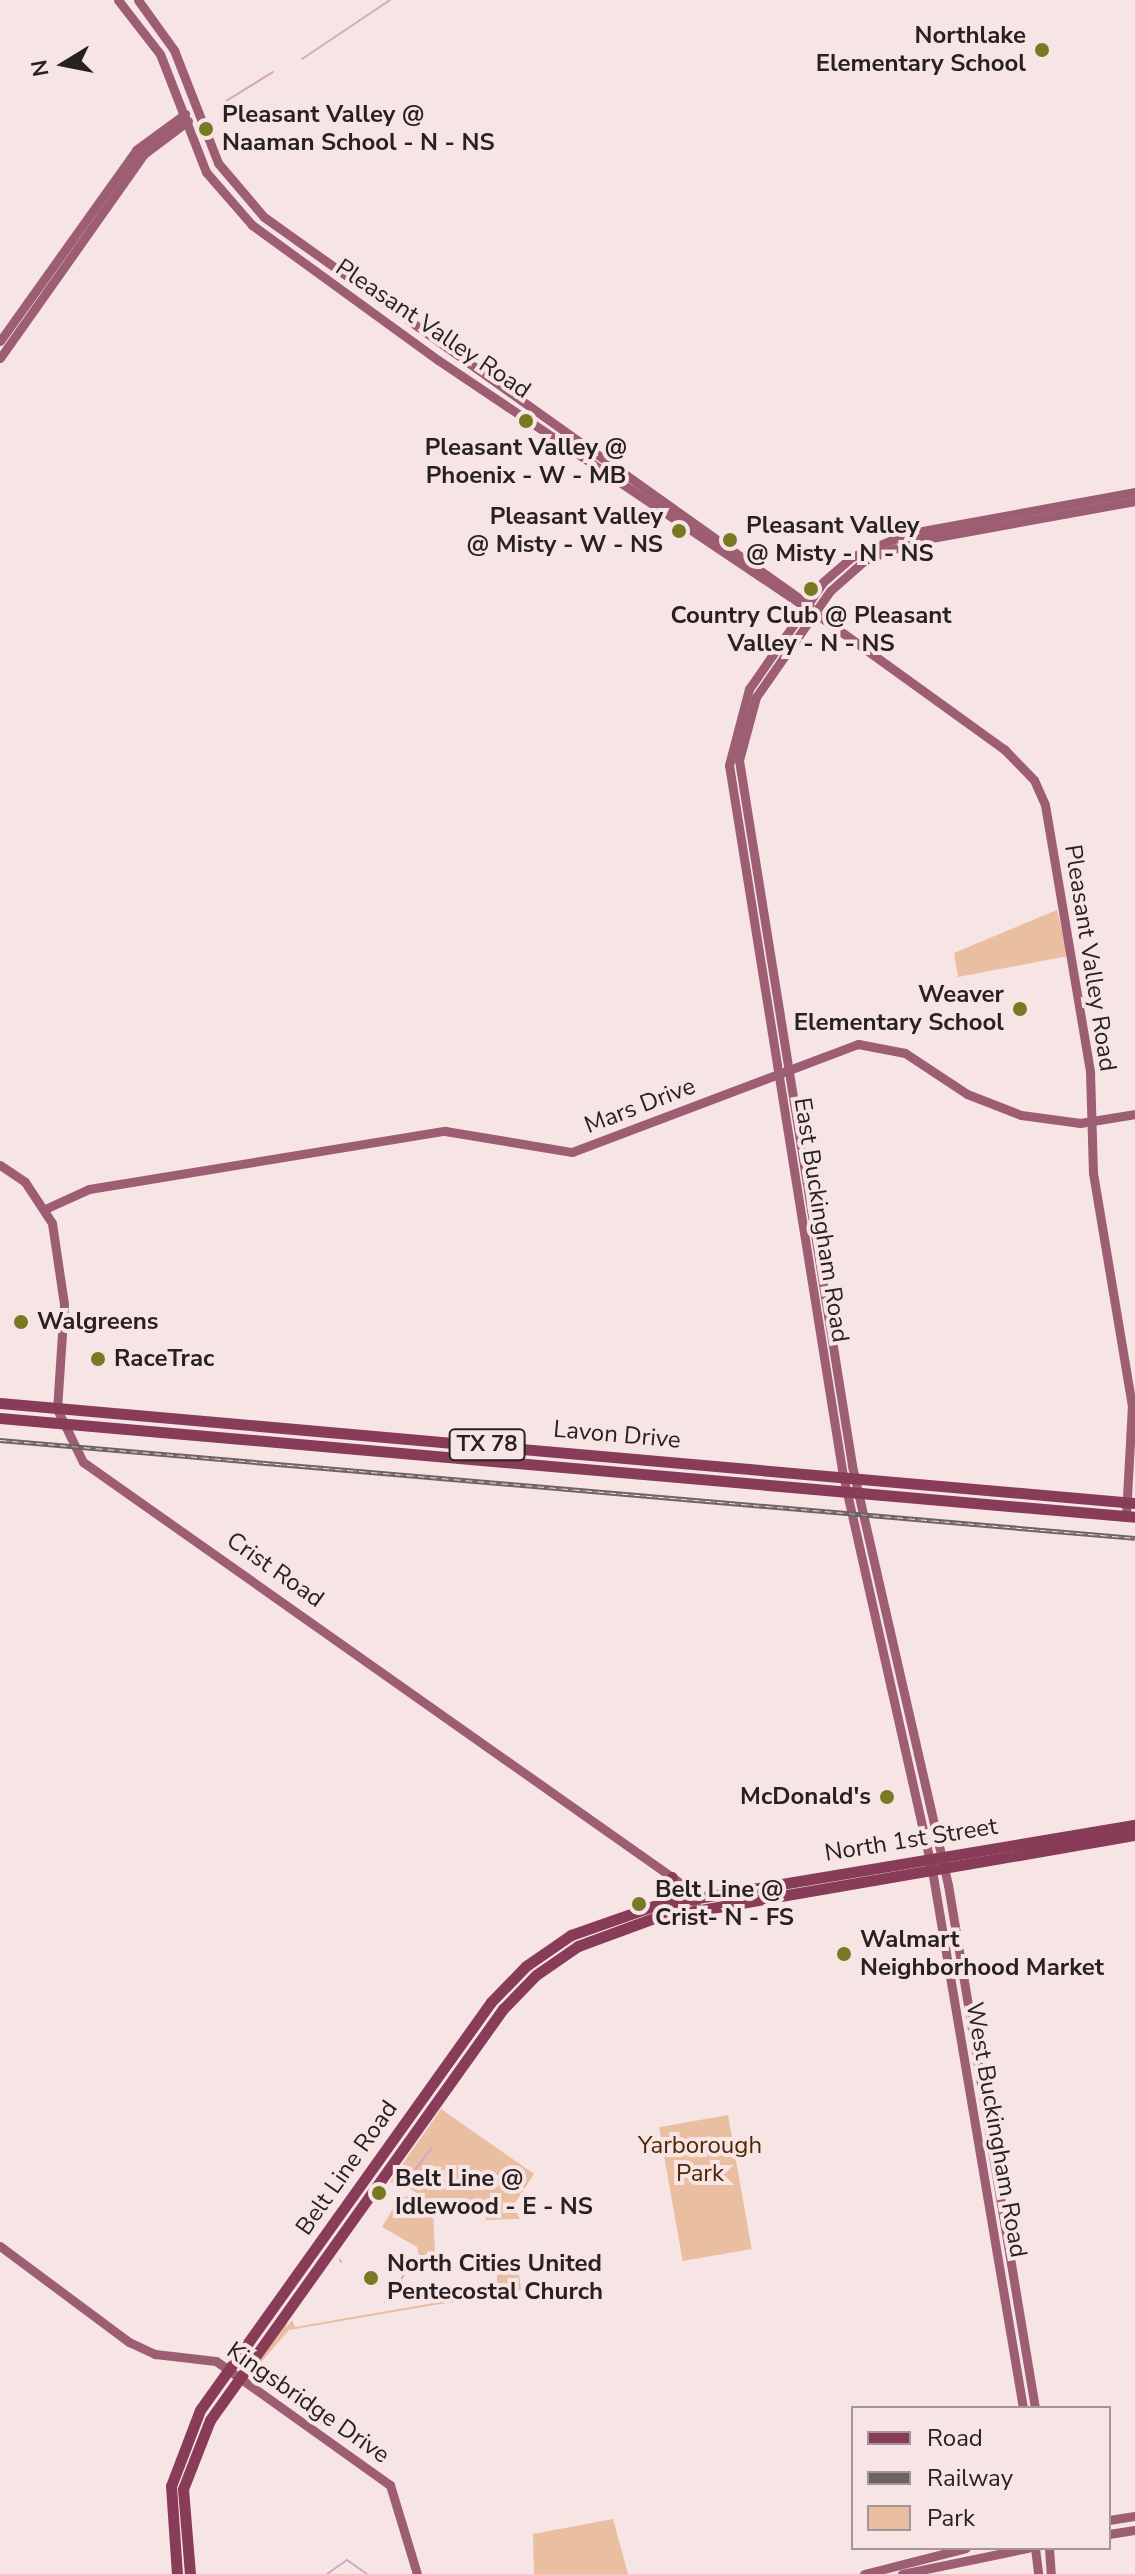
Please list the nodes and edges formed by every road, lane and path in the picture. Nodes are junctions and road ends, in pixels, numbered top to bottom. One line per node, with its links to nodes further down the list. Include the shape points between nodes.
1 (118, 0): 4 (main road, Pleasant Valley Road, via 160,54)
2 (138, 0): 3 (main road, Pleasant Valley Road, via 174,50)
3 (196, 113): 4 (main road); 9 (main road, Pleasant Valley Road, via 223,172 264,217)
4 (184, 118): 5 (main road, via 136,150); 6 (main road, via 144,154); 9 (main road, Pleasant Valley Road, via 216,187 274,242)
5 (0, 341)
6 (0, 358)
7 (1135, 492): 9 (main road, via 895,537 836,569)
8 (1135, 501): 9 (main road, via 885,550)
9 (808, 608): 10 (main road, East Buckingham Road, via 756,697 739,760); 12 (main road, Pleasant Valley Road, via 1004,749 1034,780 1085,1041)
10 (781, 1070): 12 (main road, Mars Drive, via 843,1046 885,1045 1012,1112); 14 (main road, Mars Drive, via 572,1152 445,1131 89,1189); 21 (main road, East Buckingham Road)
11 (1135, 1114): 12 (main road, Mars Drive)
12 (1090, 1122): 23 (main road, Pleasant Valley Road, via 1132,1405)
13 (0, 1165): 14 (main road)
14 (45, 1209): 16 (main road, Crist Road, via 63,1290)
15 (0, 1403): 16 (main road, Lavon Drive / TX 78)
16 (57, 1409): 18 (main road, Crist Road); 19 (main road, Lavon Drive / TX 78)
17 (0, 1418): 18 (main road, Lavon Drive / TX 78)
18 (61, 1423): 20 (main road, Lavon Drive / TX 78); 32 (main road, Crist Road, via 90,1469)
19 (427, 1440): 20 (main road); 21 (main road, Lavon Drive / TX 78)
20 (426, 1455): 22 (main road, Lavon Drive / TX 78)
21 (848, 1477): 22 (main road, East Buckingham Road); 23 (main road, Lavon Drive / TX 78)
22 (852, 1492): 24 (main road, Lavon Drive / TX 78); 25 (main road, East Buckingham Road); 26 (main road, East Buckingham Road)
23 (1131, 1502): 24 (main road, Pleasant Valley Road)
24 (1130, 1516)
25 (904, 1697): 26 (main road); 27 (main road, East Buckingham Road)
26 (893, 1699): 27 (main road, East Buckingham Road)
27 (916, 1774): 31 (main road, East Buckingham Road)
28 (1135, 1825): 30 (main road, North 1st Street)
29 (1135, 1835): 30 (main road, North 1st Street)
30 (1039, 1847): 31 (main road, North 1st Street)
31 (936, 1863): 34 (main road, North 1st Street); 35 (main road, West Buckingham Road); 36 (main road, West Buckingham Road)
32 (672, 1877): 33 (main road); 34 (main road, Crist Road)
33 (670, 1903): 34 (main road, Belt Line Road); 38 (main road, Belt Line Road, via 595,1924 526,1966 491,2002)
34 (696, 1905): 38 (main road, Belt Line Road, via 600,1935 536,1975 503,2009)
35 (945, 1950): 36 (main road); 40 (main road, West Buckingham Road)
36 (965, 1981): 41 (main road, West Buckingham Road)
37 (0, 2246): 39 (main road, Kingsbridge Drive, via 140,2349 206,2356)
38 (317, 2259): 39 (main road, Belt Line Road)
39 (236, 2374): 50 (main road, Belt Line Road, via 200,2410 175,2468 170,2526); 51 (main road, Belt Line Road, via 187,2474 182,2525); 52 (main road, Kingsbridge Drive, via 390,2485)
40 (1023, 2406)
41 (1035, 2406)
42 (1135, 2516): 43 (main road)
43 (1111, 2520)
44 (1135, 2530): 45 (main road)
45 (1111, 2534)
46 (958, 2550): 53 (main road)
47 (1018, 2550): 54 (main road)
48 (1035, 2550): 55 (main road)
49 (1049, 2550): 56 (main road)
50 (177, 2574)
51 (190, 2574)
52 (417, 2574)
53 (864, 2574)
54 (902, 2574)
55 (1038, 2574)
56 (1051, 2574)

